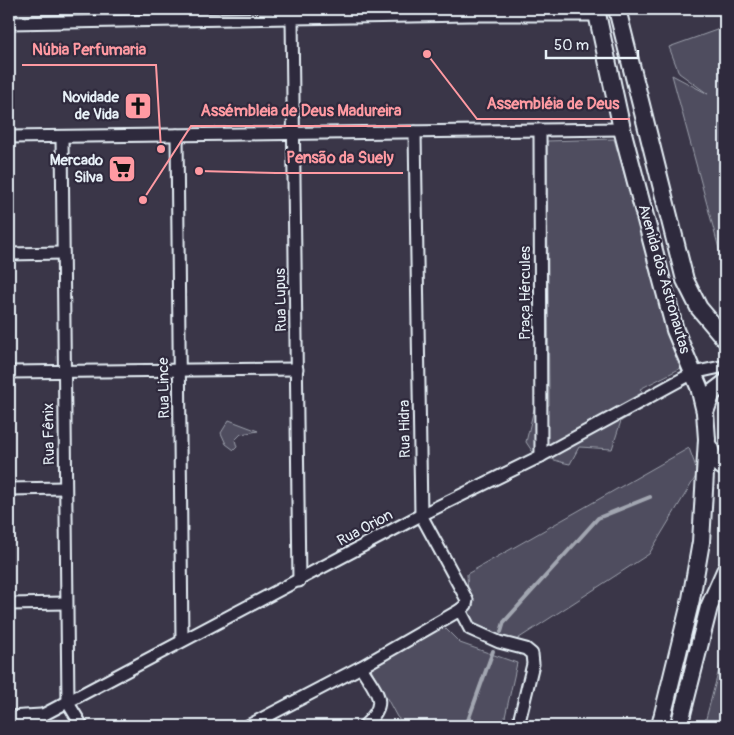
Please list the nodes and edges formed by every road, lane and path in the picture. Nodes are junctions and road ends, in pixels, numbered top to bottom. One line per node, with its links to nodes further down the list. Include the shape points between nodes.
1 (617, 9): 16 (main road, Avenida dos Astronautas, via 685,280 699,308)
2 (469, 12): 3 (street); 4 (street)
3 (597, 12): 7 (main road, Avenida dos Astronautas)
4 (348, 13): 5 (street)
5 (292, 18): 6 (street); 10 (street, Rua Lupus)
6 (9, 23)
7 (622, 129): 8 (street); 22 (main road, Avenida dos Astronautas, via 675,330)
8 (540, 130): 9 (street); 26 (street, Praça Hércules)
9 (415, 132): 10 (street); 30 (street, Rua Hidra)
10 (294, 134): 11 (street); 18 (street, Rua Lupus)
11 (177, 135): 13 (street); 19 (street, Rua Lince)
12 (9, 137): 13 (street)
13 (62, 137): 14 (street, Rua Fênix)
14 (63, 253): 15 (street); 20 (street, Rua Fênix)
15 (9, 254)
16 (725, 339)
17 (725, 366): 22 (street, Rua Orion)
18 (297, 369): 19 (street); 32 (street, Rua Lupus)
19 (179, 370): 20 (street); 36 (street, Rua Lince)
20 (64, 371): 21 (street); 28 (street, Rua Fênix)
21 (9, 372)
22 (693, 373): 24 (main road, Avenida dos Astronautas); 26 (street, Rua Orion)
23 (725, 383): 24 (main road, via 712,393)
24 (705, 412): 25 (main road, Avenida dos Astronautas)
25 (707, 440): 27 (main road, via 715,462); 46 (main road, Avenida dos Astronautas, via 702,542)
26 (540, 456): 30 (street, Rua Orion)
27 (725, 468)
28 (65, 488): 29 (street); 33 (street, Rua Fênix)
29 (9, 489)
30 (421, 515): 32 (street, Rua Orion); 35 (street, Rua Hidra, via 467,600)
31 (725, 571): 47 (main road, via 709,608)
32 (299, 581): 36 (street, Rua Orion)
33 (66, 603): 34 (street); 38 (street, Rua Fênix)
34 (9, 604)
35 (460, 610): 37 (street); 45 (street, via 470,628 532,654 533,664)
36 (182, 640): 38 (street, Rua Orion)
37 (362, 667): 43 (street); 44 (street, via 380,706 377,714)
38 (68, 703): 39 (street, Rua Orion); 42 (street)
39 (45, 714): 40 (street); 41 (street, Rua Orion)
40 (9, 717)
41 (22, 726)
42 (82, 726)
43 (248, 726)
44 (364, 726)
45 (518, 726)
46 (660, 726)
47 (679, 726)

